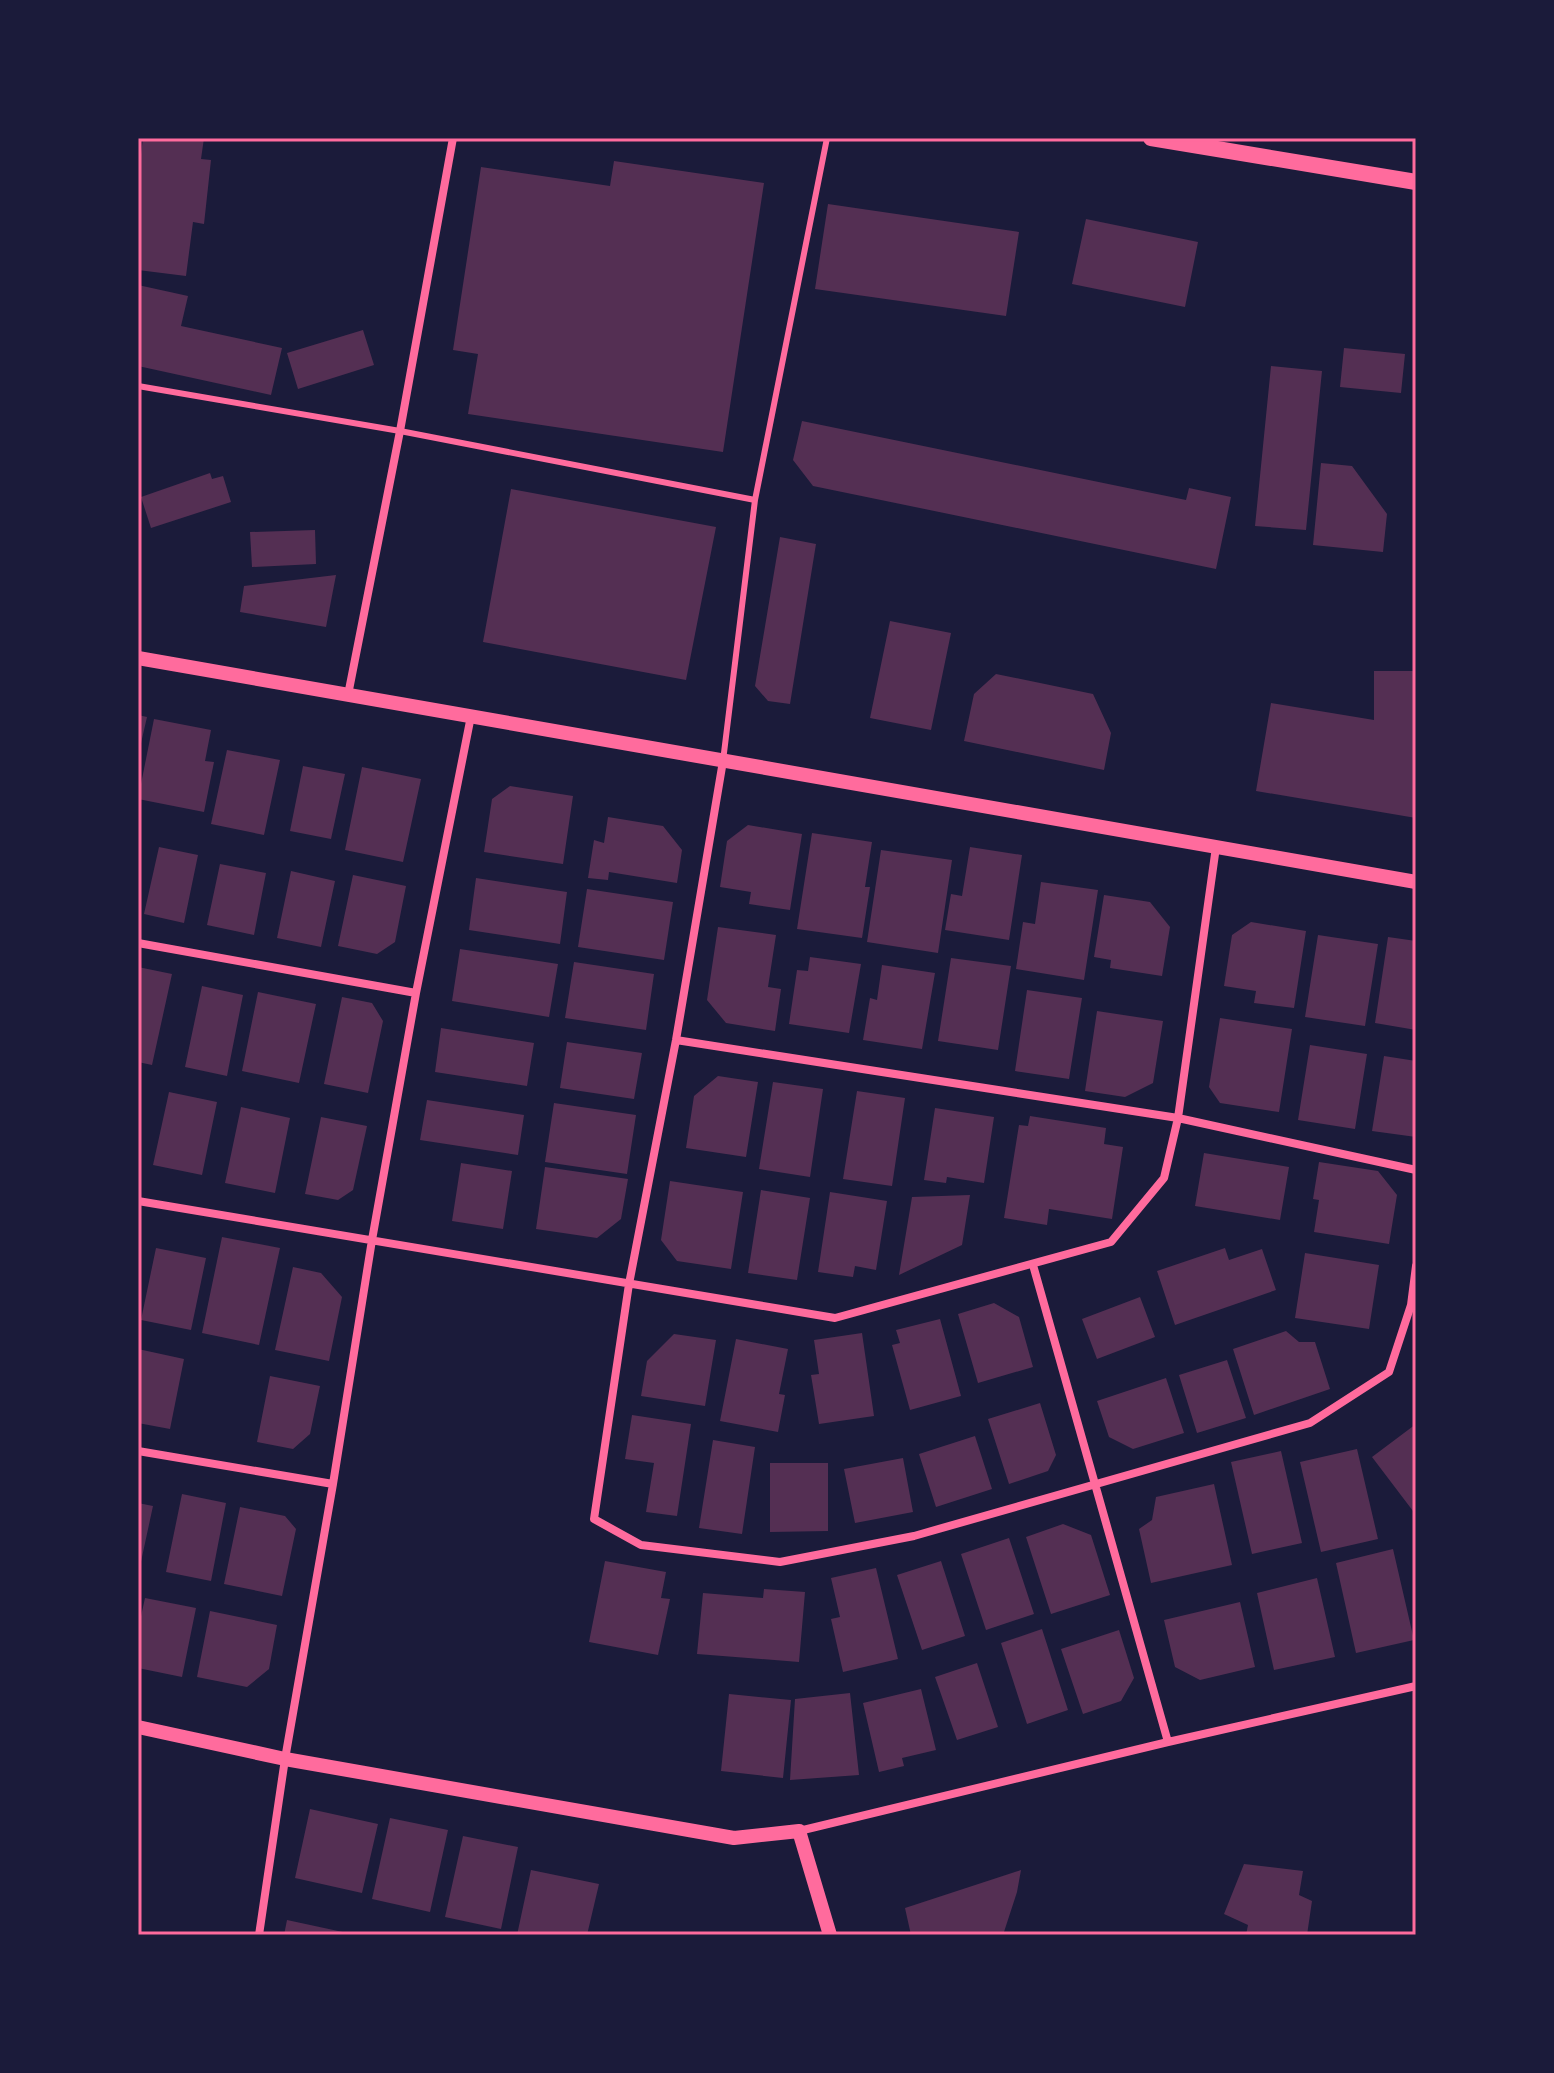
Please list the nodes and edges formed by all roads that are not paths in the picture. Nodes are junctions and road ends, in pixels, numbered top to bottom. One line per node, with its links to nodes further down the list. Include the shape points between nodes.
1 (453, 138): 6 (street)
2 (827, 138): 7 (lane)
3 (1151, 138): 4 (main road)
4 (1416, 182)
5 (138, 386): 6 (lane)
6 (400, 431): 7 (lane); 9 (street)
7 (755, 500): 11 (lane)
8 (138, 658): 9 (street)
9 (348, 695): 10 (street)
10 (471, 716): 11 (street); 15 (street)
11 (723, 761): 12 (street); 16 (street)
12 (1216, 847): 13 (street); 17 (street)
13 (1416, 882)
14 (138, 943): 15 (street)
15 (416, 993): 20 (street)
16 (676, 1040): 17 (street); 23 (street)
17 (1178, 1118): 18 (street); 21 (street, via 1164,1178 1111,1242)
18 (1416, 1170)
19 (138, 1201): 20 (street)
20 (372, 1240): 23 (street); 26 (street)
21 (1033, 1265): 23 (street, via 835,1318); 25 (street)
22 (1416, 1266): 25 (street, via 1411,1305 1389,1372 1310,1423)
23 (629, 1284): 25 (street, via 594,1519 641,1545 780,1562 914,1536)
24 (138, 1451): 26 (street)
25 (1095, 1483): 29 (street)
26 (333, 1484): 30 (street)
27 (1416, 1686): 29 (street)
28 (138, 1727): 30 (street)
29 (1168, 1742): 31 (street)
30 (285, 1759): 31 (street, via 734,1838); 32 (street)
31 (799, 1831): 33 (street)
32 (259, 1935)
33 (830, 1935)

